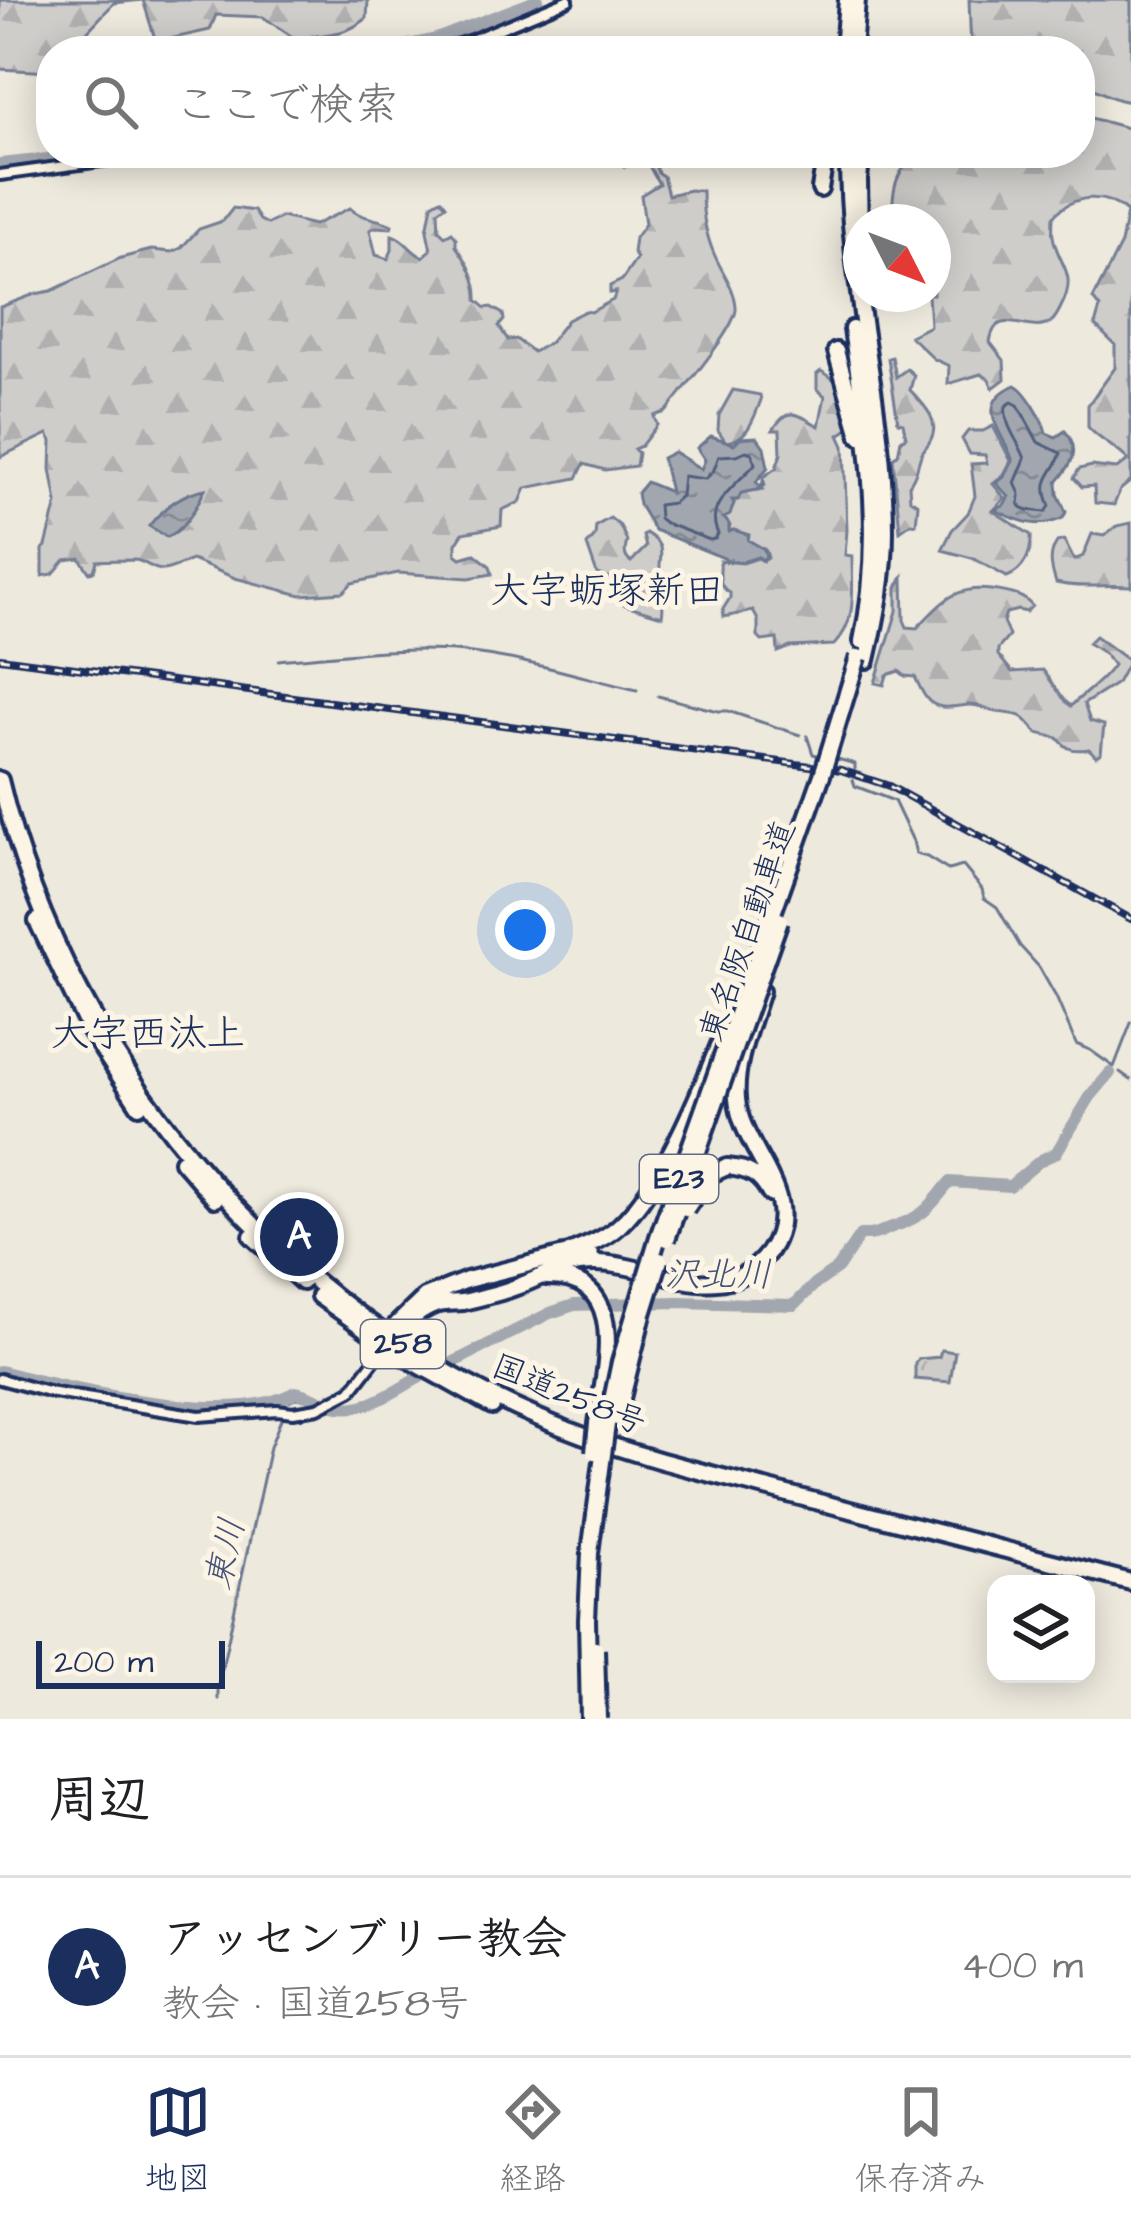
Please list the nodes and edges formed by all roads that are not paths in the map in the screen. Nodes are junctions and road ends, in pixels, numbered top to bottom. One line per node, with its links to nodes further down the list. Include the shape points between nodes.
1 (568, 0): 4 (street)
2 (847, 0): 5 (highway)
3 (857, 0): 6 (highway)
4 (481, 36)
5 (844, 36)
6 (854, 36)
7 (51, 168): 12 (street)
8 (824, 168): 13 (highway)
9 (839, 168): 18 (highway, 東名阪自動車道 / E23)
10 (849, 168): 16 (highway, 東名阪自動車道 / E23)
11 (860, 168): 14 (highway)
12 (0, 175)
13 (820, 189)
14 (860, 204)
15 (863, 312): 16 (highway)
16 (865, 347): 19 (highway, 東名阪自動車道 / E23, via 885,535)
17 (836, 351): 18 (highway, via 863,446)
18 (874, 536): 19 (highway, 東名阪自動車道 / E23)
19 (863, 658): 22 (highway, 東名阪自動車道 / E23, bridge); 23 (highway, 東名阪自動車道 / E23, bridge)
20 (0, 780): 26 (highway, 国道258号 / 258, via 50,928 150,1105 234,1206)
21 (0, 814): 26 (highway, 国道258号 / 258, via 55,963 143,1112 255,1238 307,1286)
22 (781, 917): 25 (highway, bridge, via 737,1103 780,1204 776,1238 736,1278 712,1283 596,1263); 27 (highway, 東名阪自動車道 / E23, bridge)
23 (763, 939): 24 (highway, bridge, via 660,1169 619,1226); 29 (highway, 東名阪自動車道 / E23, bridge, via 620,1362)
24 (564, 1255): 26 (highway, via 424,1297); 27 (highway, bridge, via 630,1259 667,1270 700,1275 736,1269 769,1234 773,1213 762,1180 746,1168 709,1175 678,1224 642,1332)
25 (537, 1277): 26 (highway, via 433,1305); 29 (highway, bridge, via 571,1278 592,1292 608,1336)
26 (388, 1341): 28 (street, via 340,1398 292,1412 199,1416); 30 (highway, 国道258号 / 258, via 479,1400 579,1445)
27 (635, 1345): 32 (highway, 東名阪自動車道 / E23, bridge, via 599,1554)
28 (0, 1379)
29 (590, 1553): 31 (highway, 東名阪自動車道 / E23, bridge)
30 (1131, 1586)
31 (589, 1719)
32 (598, 1719)

